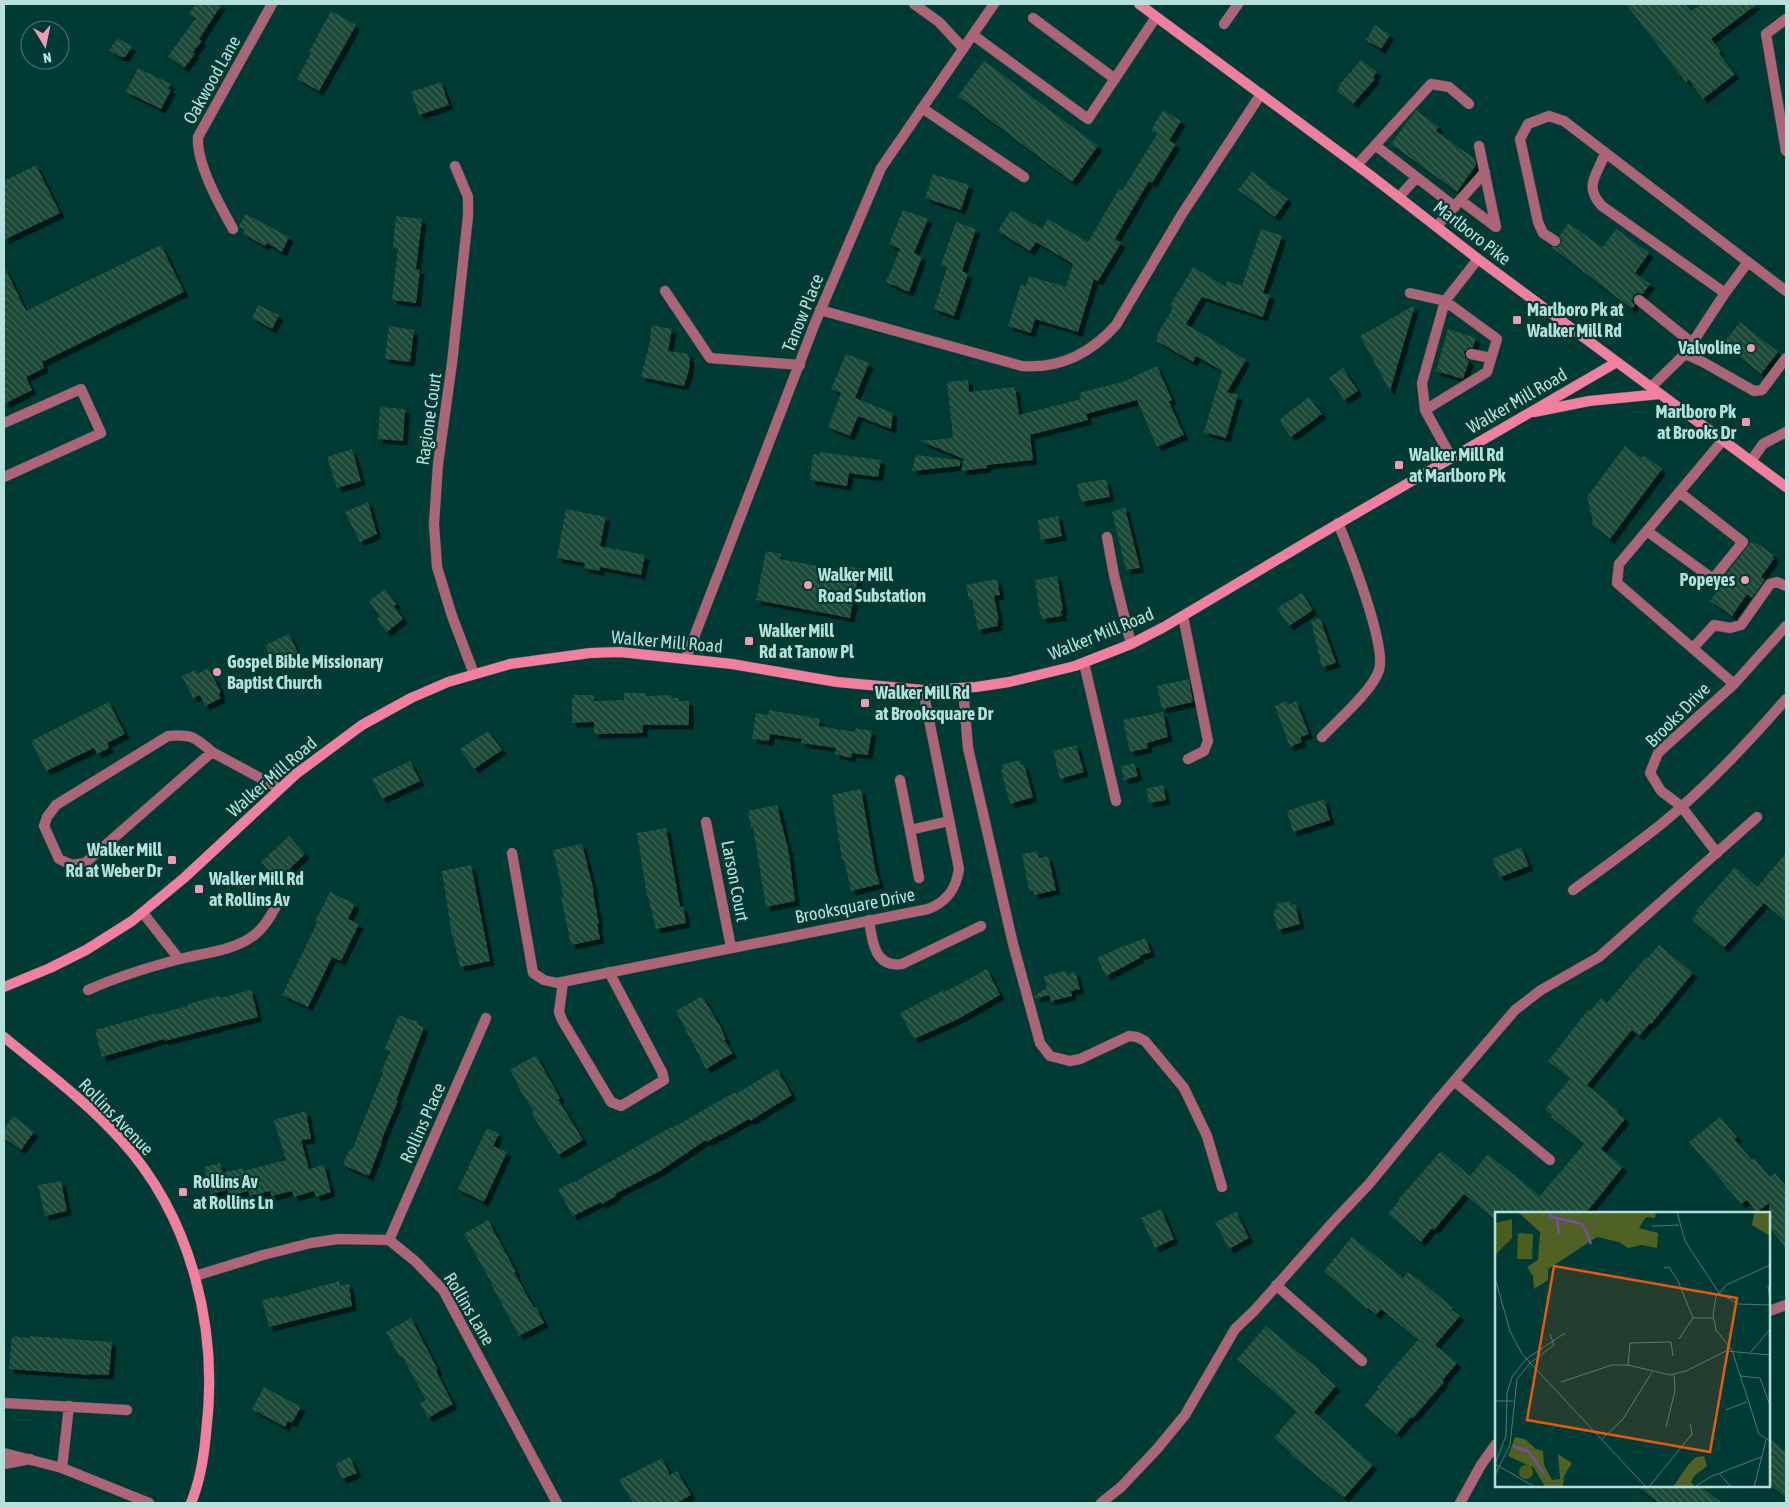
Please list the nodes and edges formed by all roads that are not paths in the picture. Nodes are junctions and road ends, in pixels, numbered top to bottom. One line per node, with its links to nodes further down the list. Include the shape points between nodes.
1 (272, 4): 28 (street, Oakwood Lane, via 198,137 199,155)
2 (914, 4): 11 (street, via 939,22)
3 (993, 4): 10 (street, Tanow Place)
4 (1139, 4): 6 (street, Marlboro Pike)
5 (1238, 4): 9 (street)
6 (1156, 16): 12 (street); 13 (street, Marlboro Pike)
7 (1033, 18): 12 (street)
8 (1786, 19): 18 (street, via 1766,34)
9 (1224, 24)
10 (972, 35): 11 (street, Tanow Place); 12 (street, via 1088,119)
11 (963, 48): 15 (street, Tanow Place)
12 (1114, 79)
13 (1261, 94): 20 (street, Marlboro Pike); 38 (street, via 1182,214 1116,325 1103,339 1072,359 1034,367 1022,366)
14 (1468, 104): 16 (street, via 1450,87 1431,84)
15 (922, 108): 23 (street); 38 (street, Tanow Place, via 881,168)
16 (1375, 145): 20 (street); 24 (street)
17 (1479, 146): 22 (street)
18 (1786, 151)
19 (1605, 152): 29 (street, via 1564,121 1549,116 1528,124 1520,139 1538,222 1543,233); 31 (street); 35 (street, via 1594,178 1592,191 1595,199)
20 (1357, 165): 25 (street, Marlboro Pike)
21 (455, 166): 68 (street, Ragione Court, via 468,197 468,216 438,464 434,524 437,567)
22 (1485, 172): 26 (street); 26 (street, via 1496,228)
23 (1024, 177)
24 (1416, 178): 25 (street); 26 (street)
25 (1399, 197): 27 (street, Marlboro Pike)
26 (1458, 203): 27 (street)
27 (1437, 226): 30 (street, Marlboro Pike)
28 (233, 230)
29 (1555, 241)
30 (1478, 259): 37 (street); 44 (street, Marlboro Pike)
31 (1748, 262): 33 (street); 35 (street)
32 (665, 291): 45 (street, via 710,358)
33 (1786, 291)
34 (1410, 293): 37 (street)
35 (1725, 293): 39 (street)
36 (1639, 300): 39 (street)
37 (1445, 301): 42 (street, via 1497,339); 48 (street, via 1438,343 1422,383)
38 (820, 310): 45 (street, Tanow Place)
39 (1692, 343): 41 (street)
40 (1471, 354): 42 (street)
41 (1685, 354): 43 (street, via 1754,391 1762,390); 46 (street)
42 (1492, 358): 48 (street, via 1487,372)
43 (1786, 358)
44 (1617, 362): 46 (street, Marlboro Pike); 49 (street, Walker Mill Road)
45 (800, 365): 66 (street, Tanow Place)
46 (1651, 388): 47 (street, Marlboro Pike)
47 (1660, 394): 49 (street, via 1589,401); 52 (street, Marlboro Pike)
48 (1425, 410): 53 (street)
49 (1526, 414): 53 (street, Walker Mill Road)
50 (4, 423): 55 (street, via 81,388 101,433)
51 (1786, 432): 54 (street, via 1763,444)
52 (1722, 440): 54 (street, Marlboro Pike); 57 (street)
53 (1451, 457): 58 (street, Walker Mill Road)
54 (1751, 462): 56 (street, Marlboro Pike)
55 (4, 477)
56 (1786, 488)
57 (1679, 492): 59 (street); 59 (street, via 1743,542 1712,579)
58 (1338, 523): 62 (street, Walker Mill Road); 73 (street, via 1374,626 1380,659 1379,670 1370,685)
59 (1647, 531): 65 (street, via 1619,564 1617,583)
60 (1107, 537): 64 (street)
61 (1786, 586): 65 (street, via 1777,582 1770,584 1741,625 1730,628 1714,624)
62 (1183, 616): 64 (street, Walker Mill Road); 75 (street, via 1208,741 1204,751)
63 (1786, 626): 69 (street, Brooks Drive)
64 (1131, 644): 67 (street, Walker Mill Road)
65 (1693, 648): 69 (street)
66 (686, 658): 68 (street, Walker Mill Road, via 620,652 590,653 510,664); 71 (street, Walker Mill Road, via 837,682)
67 (1084, 663): 70 (street, Walker Mill Road, via 1009,682); 78 (street)
68 (474, 674): 77 (street, Walker Mill Road, via 411,698 362,725)
69 (1734, 684): 79 (street, Brooks Drive, via 1658,753 1650,773 1661,791)
70 (963, 688): 71 (street, Walker Mill Road); 102 (street, via 968,748 1013,944 1040,1042 1050,1056 1070,1061 1129,1036 1145,1041 1184,1088 1207,1136)
71 (923, 690): 81 (street, Brooksquare Drive)
72 (1786, 698): 79 (street, via 1747,744)
73 (1322, 737)
74 (212, 752): 74 (street, via 85,863 72,865 59,859 44,826 56,805 168,736 184,735 197,739); 77 (street)
75 (1188, 759)
76 (900, 780): 83 (street)
77 (279, 788): 89 (street, Walker Mill Road)
78 (1116, 801)
79 (1681, 806): 85 (street); 87 (street)
80 (1757, 817): 85 (street)
81 (950, 820): 83 (street); 90 (street, Brooksquare Drive, via 959,869 950,894 938,905)
82 (706, 822): 92 (street, Larson Court)
83 (910, 830): 86 (street)
84 (512, 853): 95 (street, via 533,973 544,980)
85 (1717, 853): 100 (street, via 1599,957 1521,1005)
86 (919, 878)
87 (1573, 890)
88 (276, 906): 93 (street, via 252,937 226,948)
89 (143, 913): 93 (street); 96 (street, Walker Mill Road, via 86,950)
90 (869, 920): 91 (street, via 879,956 893,966); 92 (street, Brooksquare Drive)
91 (981, 926)
92 (731, 947): 94 (street, Brooksquare Drive)
93 (179, 959): 97 (street)
94 (609, 972): 95 (street, Brooksquare Drive); 95 (street, via 664,1080 621,1106 611,1102 562,1020 559,1012)
95 (560, 982)
96 (4, 988)
97 (88, 990)
98 (486, 1018): 103 (street, Rollins Place)
99 (4, 1037): 104 (street, Rollins Avenue, via 92,1110 144,1168 168,1207)
100 (1454, 1081): 101 (street); 105 (street, via 1369,1184)
101 (1550, 1160)
102 (1222, 1187)
103 (389, 1240): 104 (street, via 338,1239 311,1243 263,1254); 119 (street, Rollins Lane, via 443,1290)
104 (195, 1276): 118 (street, Rollins Avenue, via 209,1350 210,1382 204,1453)
105 (1276, 1285): 108 (street); 120 (street, via 1235,1329 1185,1416 1121,1487)
106 (1786, 1305): 107 (street)
107 (1770, 1311)
108 (1362, 1361)
109 (4, 1403): 110 (street)
110 (69, 1406): 111 (street); 116 (street)
111 (127, 1410)
112 (1495, 1445): 121 (street, via 1480,1465)
113 (4, 1453): 114 (street)
114 (31, 1459): 115 (street); 116 (street)
115 (4, 1464)
116 (62, 1468): 117 (street)
117 (149, 1503)
118 (191, 1503)
119 (557, 1503)
120 (1101, 1503)
121 (1460, 1503)

